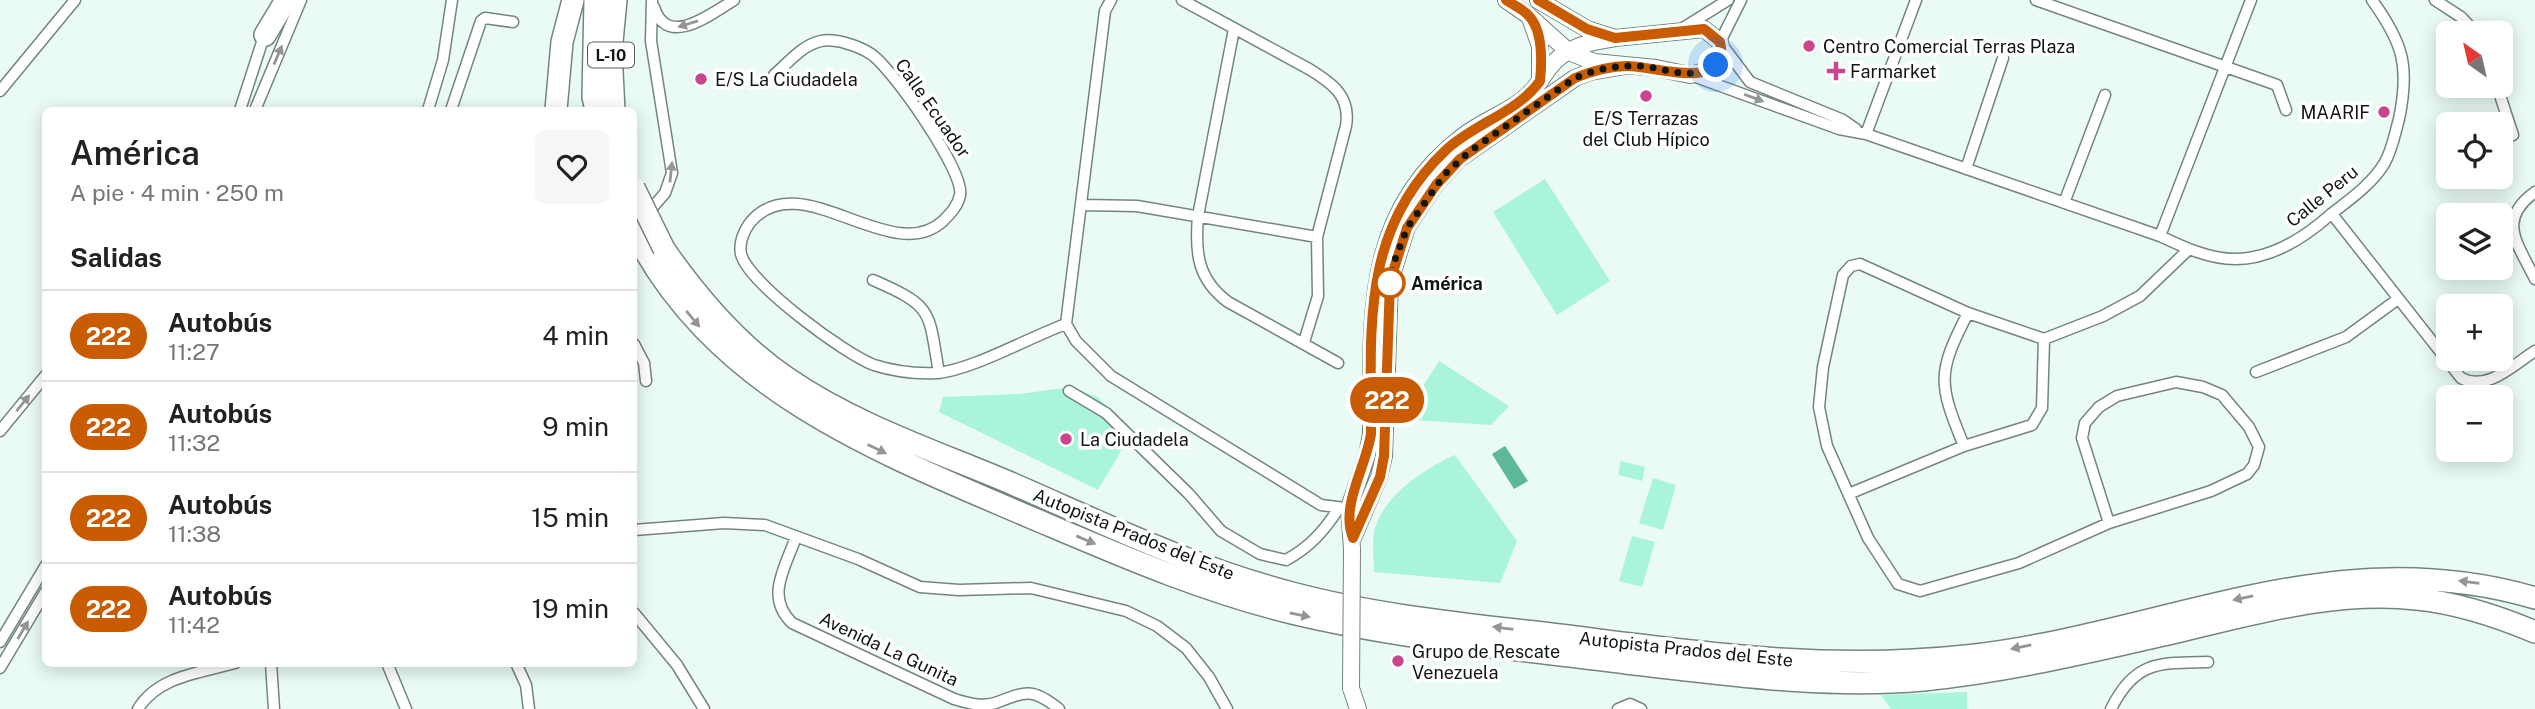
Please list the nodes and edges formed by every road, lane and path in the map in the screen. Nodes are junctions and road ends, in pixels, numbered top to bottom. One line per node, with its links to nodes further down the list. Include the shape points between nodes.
1 (75, 0): 38 (street)
2 (276, 0): 28 (street)
3 (286, 0): 28 (highway)
4 (301, 0): 42 (street, one-way to 4)
5 (452, 0): 43 (street, via 443,60)
6 (573, 0): 45 (highway, via 562,42)
7 (583, 0): 40 (highway, via 586,80)
8 (595, 0): 40 (highway, L-10)
9 (616, 0): 46 (highway, L-10, via 611,52)
10 (652, 0): 11 (street, one-way to 10, via 694,24 677,28 657,18); 56 (street, one-way to 10, via 660,200 672,173 651,41)
11 (734, 0)
12 (1111, 0): 53 (street, via 1105,10)
13 (1182, 0): 26 (street)
14 (1506, 0): 23 (street)
15 (1538, 0): 29 (street, via 1587,29)
16 (1728, 0): 27 (street)
17 (1741, 0): 30 (street)
18 (1916, 0): 48 (street)
19 (2036, 0): 34 (street)
20 (2251, 0): 34 (street)
21 (2372, 0): 54 (street, Calle Peru, via 2400,45 2406,69 2401,107 2384,163)
22 (2435, 0): 24 (street)
23 (1530, 16): 31 (street); 37 (street, via 1540,46)
24 (2465, 21)
25 (513, 22): 44 (street, via 481,21)
26 (1234, 29): 55 (street); 59 (street, via 1328,81 1345,100 1346,126)
27 (1681, 29): 29 (street); 30 (street, via 1704,29)
28 (265, 35): 41 (street)
29 (1615, 38): 31 (street, via 1581,44)
30 (1720, 42): 36 (street, via 1716,65); 48 (street, via 1750,82)
31 (1569, 52): 33 (street, via 1594,62); 37 (street, via 1556,60)
32 (2003, 58): 49 (street)
33 (1625, 66): 36 (street); 80 (street, via 1590,72 1569,82 1460,159 1415,213 1390,281 1387,436 1380,477)
34 (2224, 68): 47 (street, via 2277,85); 58 (street)
35 (774, 75): 73 (street, Calle Ecuador, via 804,48 822,41 845,43 873,55 906,94 951,162 960,194 953,211 937,226 915,233 885,230 809,206 769,208 744,233 741,255 746,265 790,309 873,364)
36 (1690, 75): 48 (street, one-way to 48, via 1839,129)
37 (1540, 81): 80 (street, via 1520,102 1445,151 1394,219 1374,282 1371,434)
38 (0, 91)
39 (2105, 95): 52 (street)
40 (594, 103)
41 (241, 107)
42 (256, 107)
43 (429, 107)
44 (452, 107)
45 (556, 107)
46 (614, 107)
47 (2286, 110)
48 (1864, 133): 49 (street, Calle Peru)
49 (1966, 169): 52 (street, Calle Peru)
50 (2535, 192): 63 (street, via 2512,216 2516,238)
51 (637, 196): 61 (highway, Autopista Prados del Este, bridge)
52 (2064, 203): 58 (street, Calle Peru)
53 (1083, 205): 55 (street, via 1137,206); 66 (street)
54 (2332, 214): 60 (street, Calle Peru, via 2304,237 2272,252 2236,259); 64 (street)
55 (1198, 216): 59 (street); 68 (street, via 1199,264 1214,292)
56 (637, 226)
57 (637, 232): 61 (highway, Autopista Prados del Este)
58 (2160, 236): 60 (street, Calle Peru)
59 (1317, 237): 68 (street, via 1318,296)
60 (2188, 250): 67 (street, via 2140,296)
61 (658, 256): 86 (highway, Autopista Prados del Este, one-way to 61, via 2482,584 2373,577 2249,596 2023,648 1864,664 1685,652 1359,608 1225,573 1154,546 806,391 749,348); 88 (highway, Autopista Prados del Este, one-way to 88, via 695,322 783,397 834,427 1150,568 1217,592 1334,622 1753,678 1871,684 2029,666 2318,601 2390,597 2435,601 2476,610)
62 (873, 279): 73 (street, via 924,308 931,319)
63 (2535, 279)
64 (2398, 299): 70 (street, via 2452,371 2470,383 2491,380); 72 (street, via 2346,337)
65 (1968, 313): 67 (street); 78 (street, via 1942,376); 79 (street, via 1860,264 1851,265 1843,275 1819,407 1827,446)
66 (1066, 324): 73 (street, Calle Ecuador); 80 (street, via 1092,359 1128,387 1321,505)
67 (2044, 339): 78 (street, via 2042,408 2032,425)
68 (1304, 342): 71 (street)
69 (637, 350): 75 (street)
70 (2535, 351)
71 (1338, 363)
72 (2256, 372)
73 (939, 373)
74 (42, 380): 77 (street, one-way to 74)
75 (646, 381)
76 (1069, 391): 80 (street, via 1106,413 1221,531 1260,554 1286,560 1307,549)
77 (0, 431)
78 (1964, 446): 79 (street)
79 (1851, 493): 81 (street, via 1868,538 1898,584 1920,591 2020,563)
80 (1351, 509): 106 (street, bridge, via 1351,688)
81 (2109, 523): 81 (street, via 2211,491 2247,474 2259,447 2222,395 2176,382 2118,396 2099,407 2085,423 2082,438)
82 (637, 530): 83 (street, via 743,523)
83 (796, 537): 97 (street, Avenida La Gunita, via 776,594 783,615); 105 (street, via 920,587 1031,588 1142,617 1186,648)
84 (42, 572): 89 (street)
85 (42, 598): 95 (street, one-way to 85)
86 (2535, 598)
87 (637, 617): 102 (street, via 677,665)
88 (2535, 632)
89 (0, 642)
90 (2208, 662): 109 (street, via 2157,663 2143,668)
91 (220, 667): 98 (street, via 166,682)
92 (271, 667): 99 (street)
93 (389, 667): 100 (street)
94 (518, 667): 101 (street)
95 (0, 668)
96 (999, 702): 97 (street, Avenida La Gunita); 103 (street); 104 (street, Avenida La Gunita, via 1029,692)
97 (955, 704)
98 (138, 709)
99 (274, 709)
100 (406, 709)
101 (529, 709)
102 (704, 709)
103 (988, 709)
104 (1059, 709)
105 (1227, 709)
106 (1358, 709)
107 (1618, 709): 108 (street, via 1630,704)
108 (1641, 709)
109 (2111, 709)

